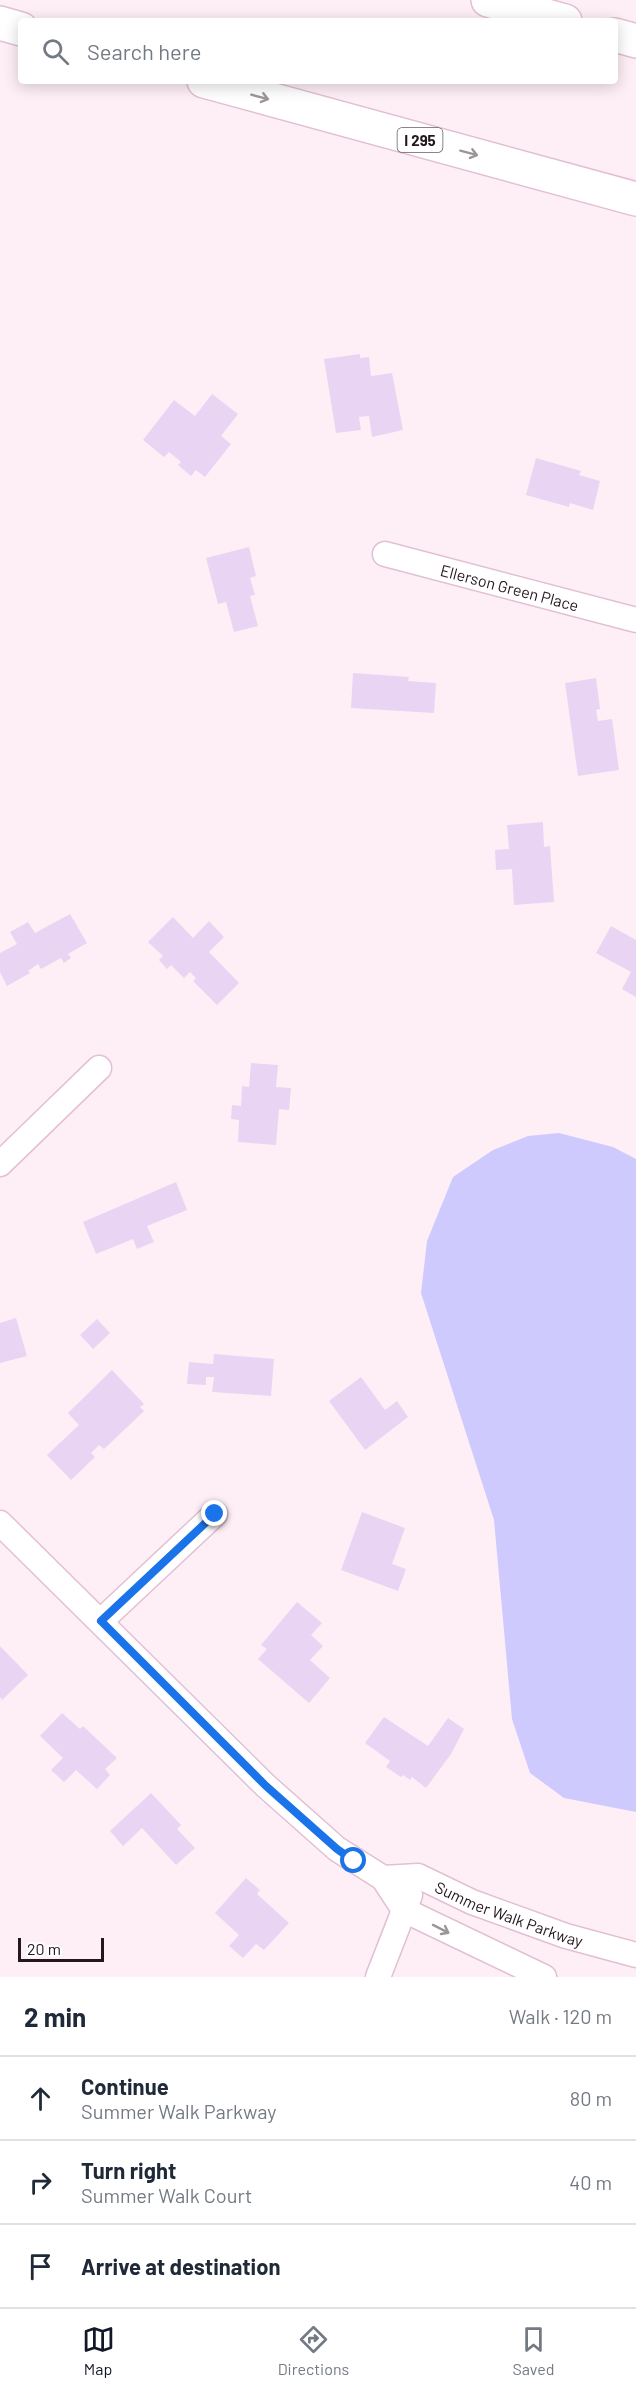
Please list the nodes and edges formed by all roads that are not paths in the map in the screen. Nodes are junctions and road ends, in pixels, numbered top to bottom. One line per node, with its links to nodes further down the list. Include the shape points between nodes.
1 (488, 0): 2 (highway)
2 (554, 18)
3 (0, 23): 4 (highway)
4 (18, 28)
5 (618, 36): 6 (highway)
6 (636, 40)
7 (215, 84): 8 (highway, I 295, one-way to 8)
8 (636, 198)
9 (385, 554): 10 (street, Ellerson Green Place)
10 (636, 620)
11 (99, 1068): 12 (street)
12 (0, 1164)
13 (215, 1514): 15 (street)
14 (0, 1523): 15 (street)
15 (101, 1621): 17 (street, via 266,1786 337,1849)
16 (418, 1876): 17 (street, Summer Walk Parkway); 18 (street); 19 (street, Summer Walk Parkway, via 472,1902 566,1936)
17 (383, 1878): 18 (street)
18 (404, 1910): 20 (street); 21 (street, one-way to 21)
19 (636, 1955)
20 (378, 1977)
21 (544, 1977)

